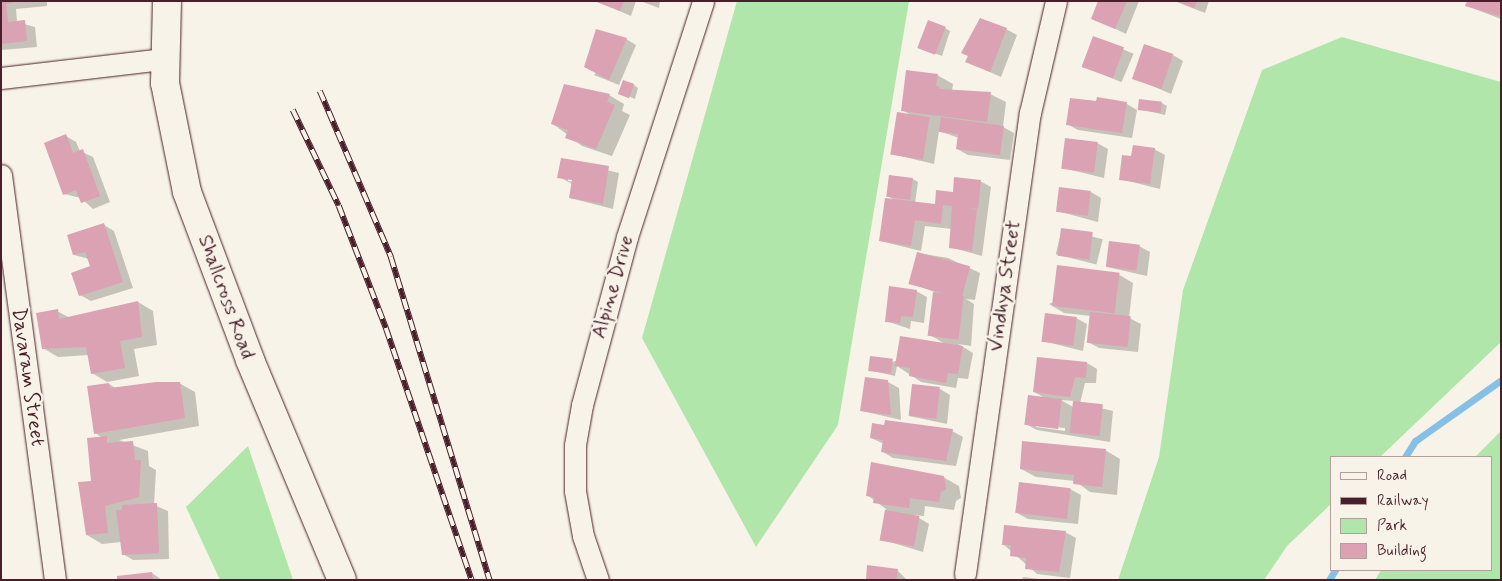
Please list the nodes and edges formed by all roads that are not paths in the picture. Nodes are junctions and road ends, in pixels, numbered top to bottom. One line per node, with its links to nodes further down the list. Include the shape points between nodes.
1 (167, 1): 4 (street, Shallcross Road)
2 (703, 1): 10 (street, Alpine Drive, via 627,237 582,405 575,446 575,491 583,536)
3 (1056, 1): 7 (street, Vindhya Street, via 1030,113)
4 (162, 59): 5 (street); 9 (street, Shallcross Road, via 187,192 250,360)
5 (1, 78)
6 (1, 175): 8 (street, Davaram Street)
7 (965, 574)
8 (55, 580)
9 (342, 580)
10 (598, 580)

